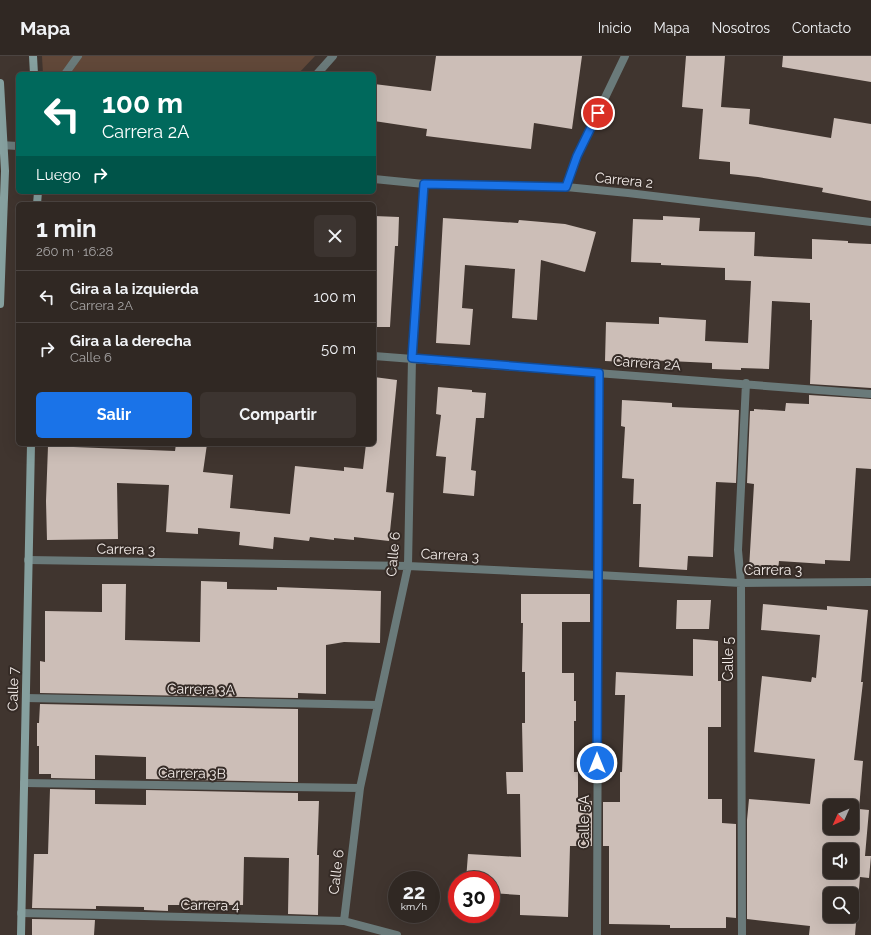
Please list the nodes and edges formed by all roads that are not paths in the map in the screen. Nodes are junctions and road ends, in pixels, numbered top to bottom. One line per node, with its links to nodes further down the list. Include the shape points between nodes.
1 (33, 56): 5 (main road)
2 (78, 56): 6 (street)
3 (333, 56): 7 (street)
4 (625, 56): 13 (street, via 577,156)
5 (34, 72)
6 (66, 72)
7 (319, 72)
8 (0, 83): 9 (main road)
9 (2, 145): 10 (street); 15 (main road, via 5,171)
10 (16, 146)
11 (376, 179): 12 (street, Carrera 2)
12 (424, 184): 13 (street, Carrera 2); 17 (street, Calle 6)
13 (566, 187): 14 (street, Carrera 2)
14 (871, 222)
15 (0, 304)
16 (376, 356): 17 (street, Carrera 2A)
17 (412, 358): 18 (street, Carrera 2A); 23 (street, Calle 6)
18 (599, 373): 19 (street, Carrera 2A); 24 (street, Calle 5A)
19 (746, 383): 20 (street, Carrera 2A); 26 (street, Calle 5, via 738,550)
20 (871, 394)
21 (31, 446): 22 (main road, Calle 7)
22 (28, 560): 23 (street, Carrera 3); 27 (main road, Calle 7)
23 (408, 566): 24 (street, Carrera 3); 28 (street, Calle 6)
24 (598, 575): 26 (street, Carrera 3); 35 (street, Calle 5A)
25 (871, 582): 26 (street, Carrera 3)
26 (741, 584): 36 (street, Calle 5)
27 (26, 698): 28 (street, Carrera 3A); 29 (main road, Calle 7)
28 (377, 705): 30 (street, Calle 6)
29 (24, 783): 30 (street, Carrera 3B); 31 (main road, Calle 7)
30 (360, 788): 32 (street, Calle 6)
31 (21, 913): 32 (street, Carrera 4); 33 (main road, Calle 7)
32 (344, 921): 34 (street, Carrera 4)
33 (21, 935)
34 (397, 935)
35 (597, 935)
36 (742, 935)

